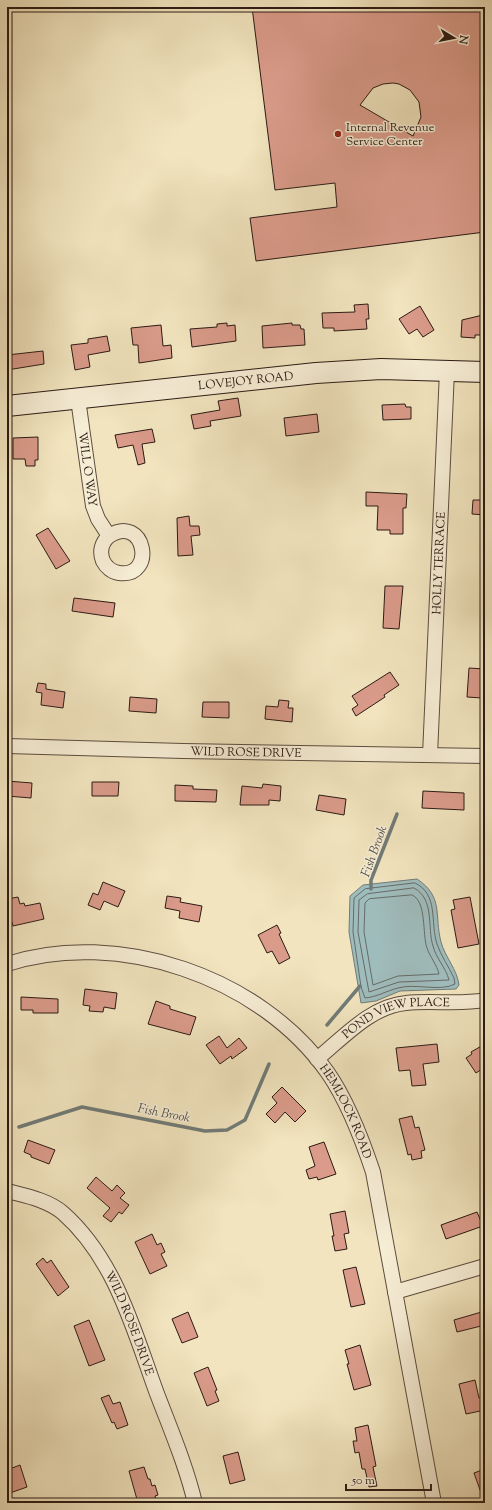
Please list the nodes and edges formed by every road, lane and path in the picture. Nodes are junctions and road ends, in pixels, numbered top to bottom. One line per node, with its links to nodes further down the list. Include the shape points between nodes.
1 (447, 371): 2 (main road, LOVEJOY ROAD); 3 (main road, LOVEJOY ROAD, via 381,369 316,373); 7 (street, HOLLY TERRACE)
2 (485, 372)
3 (78, 399): 4 (main road, LOVEJOY ROAD); 5 (street, WILL O WAY, via 90,498 95,513)
4 (7, 406)
5 (109, 536)
6 (7, 746): 7 (street, WILD ROSE DRIVE)
7 (430, 755): 8 (street, WILD ROSE DRIVE)
8 (485, 756)
9 (7, 964): 11 (street, HEMLOCK ROAD, via 60,954 100,953 148,959 186,969 224,985 271,1014)
10 (485, 1000): 11 (street, POND VIEW PLACE, via 406,1002 387,1007 372,1014)
11 (317, 1059): 14 (street, HEMLOCK ROAD, via 328,1074 363,1142 373,1172)
12 (7, 1191): 15 (street, WILD ROSE DRIVE, via 33,1198 62,1212 84,1234 112,1276 182,1459)
13 (485, 1266): 14 (street)
14 (395, 1292): 16 (street, HEMLOCK ROAD)
15 (195, 1503)
16 (434, 1503)

